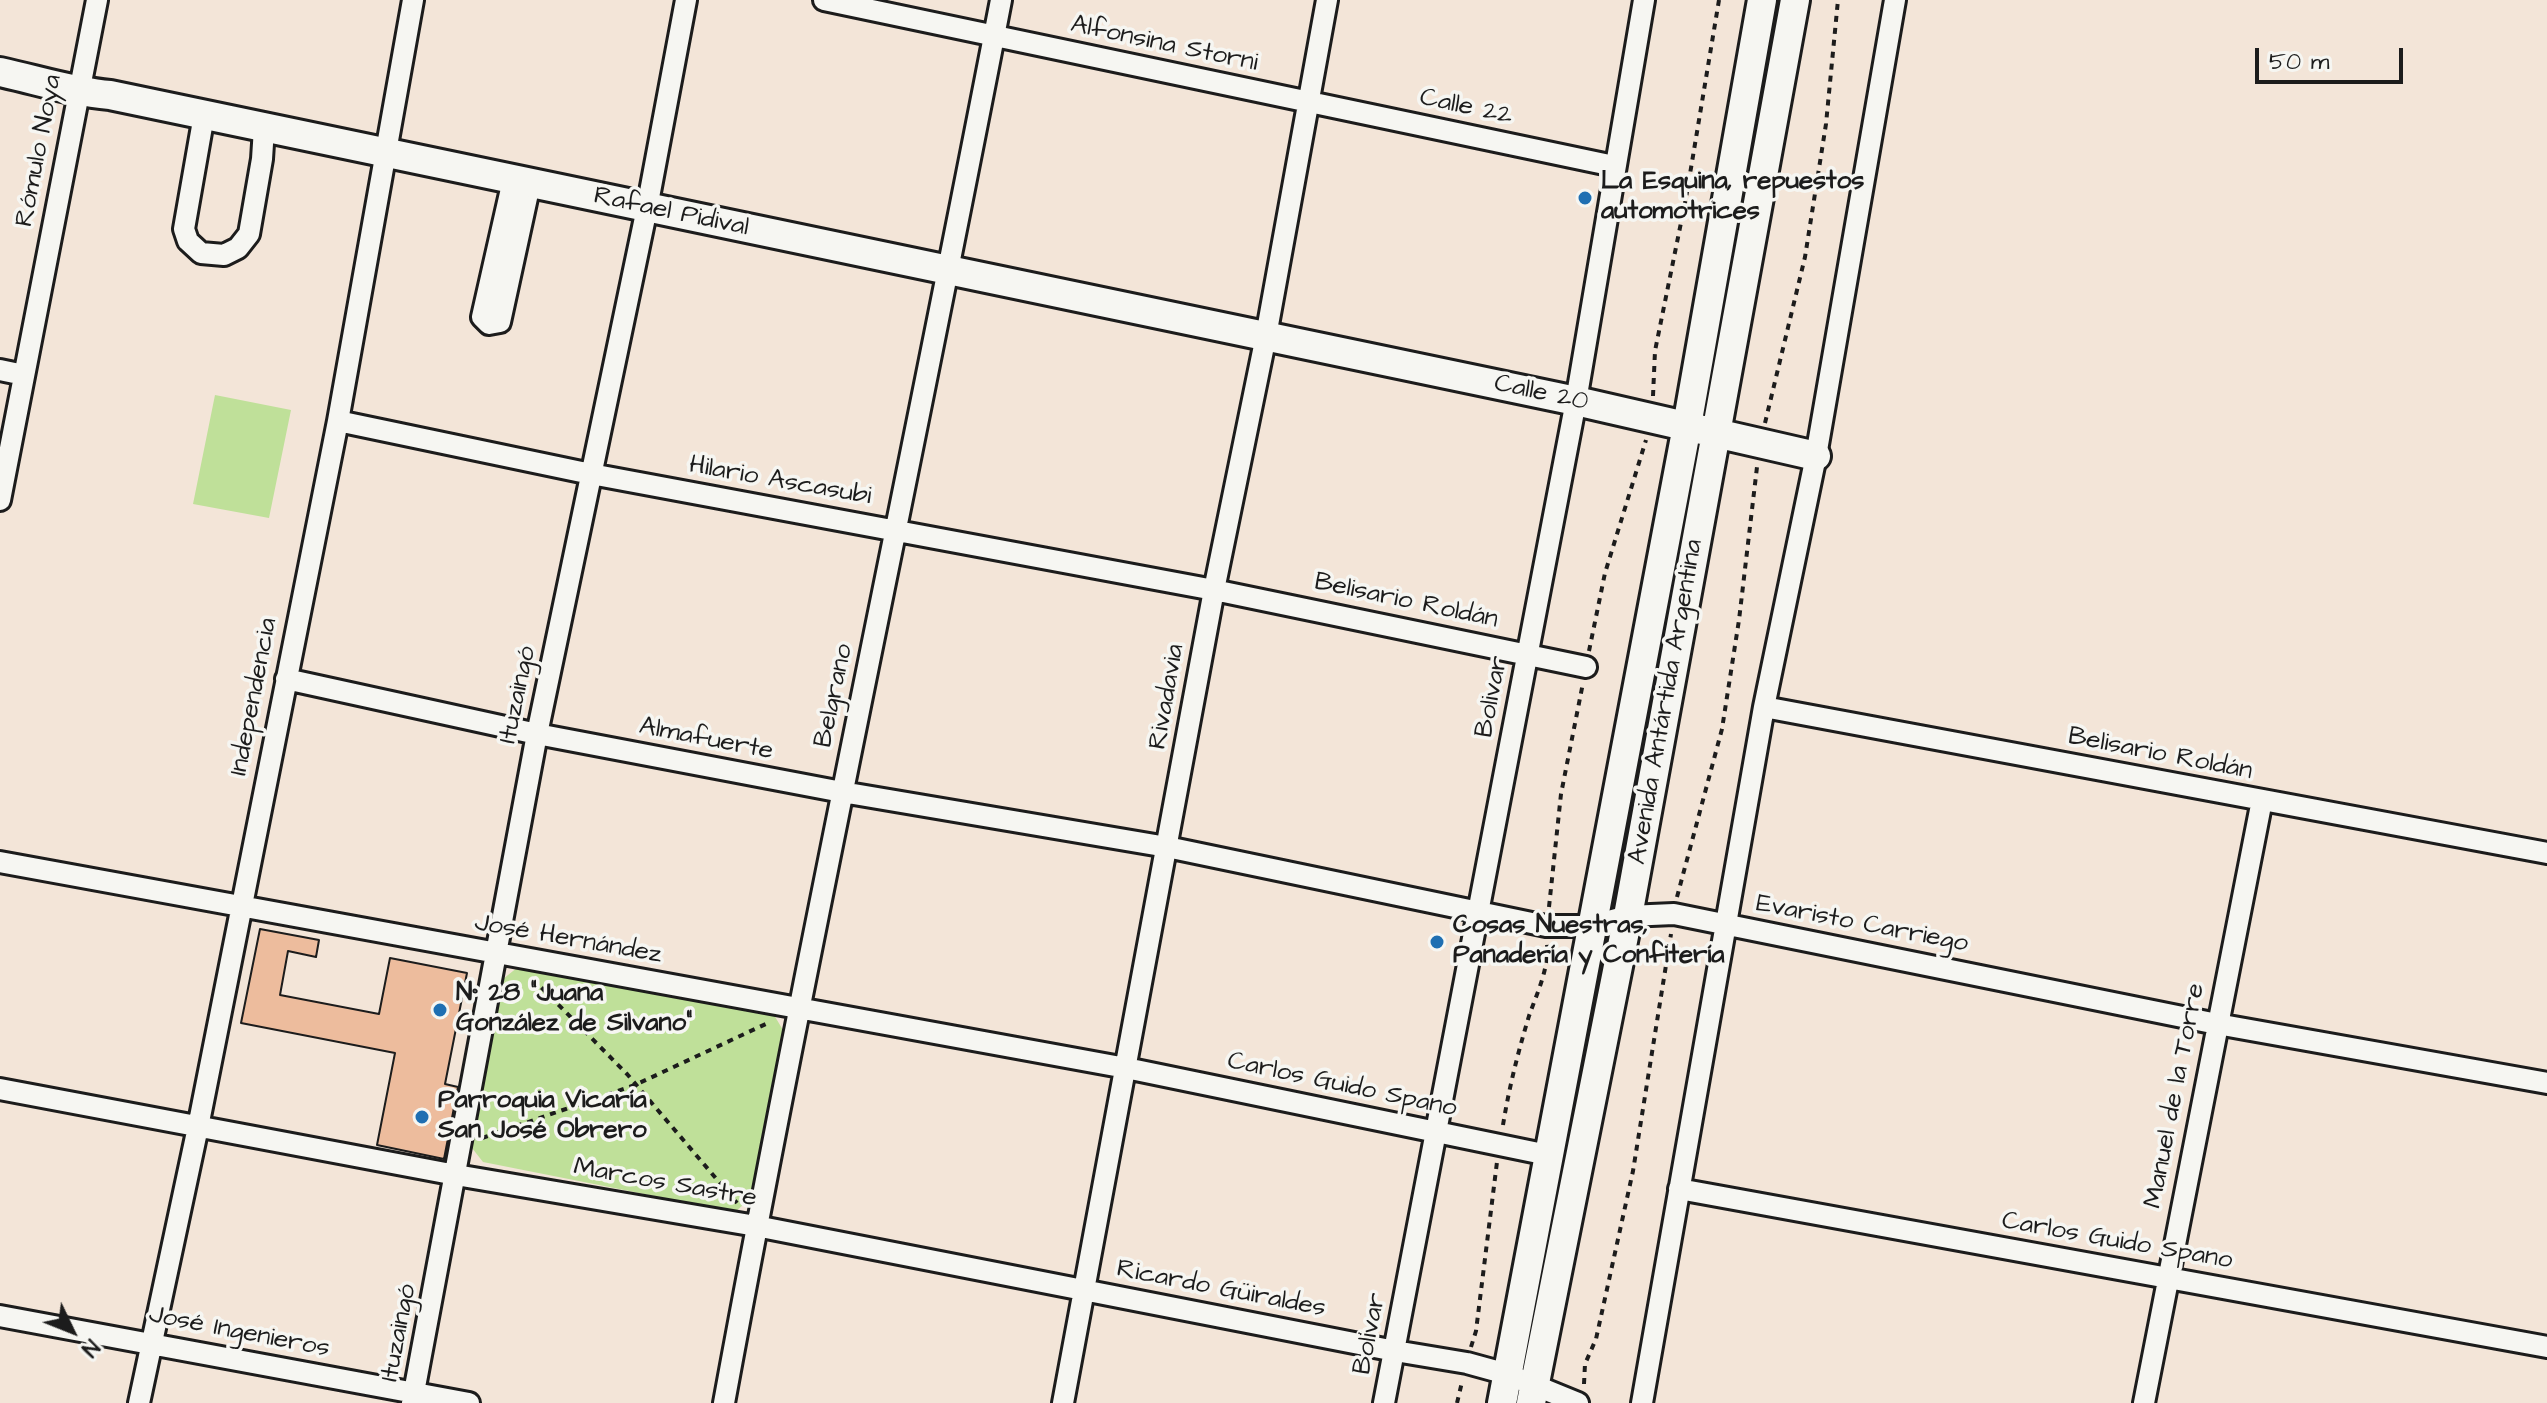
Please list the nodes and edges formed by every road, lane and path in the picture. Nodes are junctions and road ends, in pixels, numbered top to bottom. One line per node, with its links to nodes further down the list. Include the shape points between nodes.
1 (97, 0): 15 (street, Rómulo Noya)
2 (413, 0): 19 (street, Independencia)
3 (686, 0): 22 (street, Ituzaingó)
4 (824, 0): 12 (street, Alfonsina Storni)
5 (1001, 0): 12 (street, Belgrano)
6 (1327, 0): 16 (street, Rivadavia)
7 (1644, 0): 20 (street, Bolivar)
8 (1762, 0): 29 (main road, Avenida Antártida Argentina)
9 (1795, 0): 30 (main road, Avenida Antártida Argentina)
10 (1838, 0): 31 (path, via 1805,257)
11 (1895, 0): 32 (street)
12 (994, 36): 16 (street, Alfonsina Storni); 23 (street, Belgrano)
13 (0, 72): 15 (main road, Rafael Pidival)
14 (0, 89): 15 (main road, Rafael Pidival, via 48,99)
15 (77, 92): 17 (main road, Rafael Pidival); 26 (street, Rómulo Noya)
16 (1307, 100): 20 (street, Calle 22); 24 (street, Rivadavia)
17 (204, 115): 18 (main road, Rafael Pidival); 18 (street, via 184,229 201,253 224,255 249,234)
18 (264, 128): 19 (main road, Rafael Pidival)
19 (386, 154): 21 (main road, Rafael Pidival); 28 (street, Independencia)
20 (1614, 166): 27 (street, Bolivar)
21 (522, 182): 21 (street, via 482,317 489,324 500,322); 22 (main road, Rafael Pidival)
22 (647, 208): 23 (main road, Rafael Pidival); 33 (street, Ituzaingó)
23 (949, 271): 24 (main road, Rafael Pidival); 35 (street, Belgrano)
24 (1266, 336): 27 (main road, Calle 20); 36 (street, Rivadavia)
25 (0, 370): 26 (street)
26 (24, 375): 34 (street, Rómulo Noya)
27 (1576, 401): 29 (main road, Calle 20); 37 (street, Bolivar)
28 (338, 421): 33 (street, Hilario Ascasubi); 39 (street, Independencia)
29 (1687, 426): 30 (main road, Calle 20); 52 (main road, Avenida Antártida Argentina)
30 (1715, 433): 31 (main road, Calle 20); 50 (main road, Avenida Antártida Argentina)
31 (1760, 443): 32 (main road, Calle 20); 49 (path, via 1722,729)
32 (1816, 456): 40 (street)
33 (591, 474): 35 (street, Hilario Ascasubi); 41 (street, Ituzaingó)
34 (0, 500)
35 (895, 530): 36 (street, Hilario Ascasubi); 42 (street, Belgrano)
36 (1214, 590): 37 (street, Belisario Roldán); 44 (street, Rivadavia)
37 (1527, 654): 38 (street, Belisario Roldán); 48 (street, Bolivar)
38 (1586, 667)
39 (286, 679): 41 (street, Almafuerte); 47 (street, Independencia)
40 (1764, 707): 43 (street, Belisario Roldán); 51 (street)
41 (537, 734): 42 (street, Almafuerte); 53 (street, Ituzaingó)
42 (842, 792): 44 (street, Almafuerte); 54 (street, Belgrano)
43 (2262, 800): 45 (street, Belisario Roldán); 55 (street, Manuel de la Torre)
44 (1167, 847): 48 (street, Evaristo Carriego); 56 (street, Rivadavia)
45 (2547, 853)
46 (0, 862): 47 (street, José Hernández)
47 (239, 907): 53 (street, José Hernández); 60 (street, Independencia)
48 (1477, 913): 52 (street, Evaristo Carriego, via 1546,926); 61 (street, Bolivar)
49 (1674, 914): 50 (street, Evaristo Carriego); 51 (street, Evaristo Carriego); 76 (path, via 1633,1171)
50 (1628, 916): 52 (street, Evaristo Carriego); 75 (main road, Avenida Antártida Argentina)
51 (1725, 924): 55 (street, Evaristo Carriego); 65 (street)
52 (1590, 926): 63 (main road, Avenida Antártida Argentina)
53 (502, 954): 54 (street, José Hernández); 58 (path); 62 (street, Ituzaingó)
54 (798, 1009): 56 (street, José Hernández); 58 (path); 66 (street, Belgrano)
55 (2217, 1024): 57 (street, Evaristo Carriego); 67 (street, Manuel de la Torre)
56 (1126, 1068): 61 (street, Carlos Guido Spano); 68 (street, Rivadavia)
57 (2547, 1083)
58 (635, 1085): 62 (path); 66 (path)
59 (0, 1089): 60 (street, Marcos Sastre)
60 (198, 1127): 64 (street, Marcos Sastre); 70 (street, Independencia)
61 (1435, 1131): 63 (street, Carlos Guido Spano); 72 (street, Bolivar)
62 (461, 1145): 64 (street, Ituzaingó)
63 (1548, 1155): 73 (main road, Avenida Antártida Argentina)
64 (456, 1175): 66 (street, Marcos Sastre); 77 (street, Ituzaingó)
65 (1679, 1189): 67 (street, Carlos Guido Spano); 85 (street)
66 (756, 1226): 68 (street, Marcos Sastre); 80 (street, Belgrano)
67 (2167, 1278): 71 (street, Carlos Guido Spano); 86 (street, Manuel de la Torre)
68 (1085, 1290): 72 (street, Ricardo Güiraldes); 81 (street, Rivadavia)
69 (0, 1316): 70 (street, José Ingenieros)
70 (150, 1343): 77 (street, José Ingenieros); 78 (street, Independencia)
71 (2547, 1347)
72 (1395, 1351): 73 (street, Ricardo Güiraldes); 82 (street, Bolivar)
73 (1507, 1374): 75 (street, Ricardo Güiraldes); 84 (main road, Avenida Antártida Argentina)
74 (1463, 1378): 83 (path)
75 (1533, 1394): 76 (street, Ricardo Güiraldes)
76 (1581, 1395)
77 (413, 1398): 79 (street, José Ingenieros)
78 (139, 1403)
79 (469, 1403)
80 (724, 1403)
81 (1063, 1403)
82 (1384, 1403)
83 (1457, 1403)
84 (1502, 1403)
85 (1642, 1403)
86 (2144, 1403)

